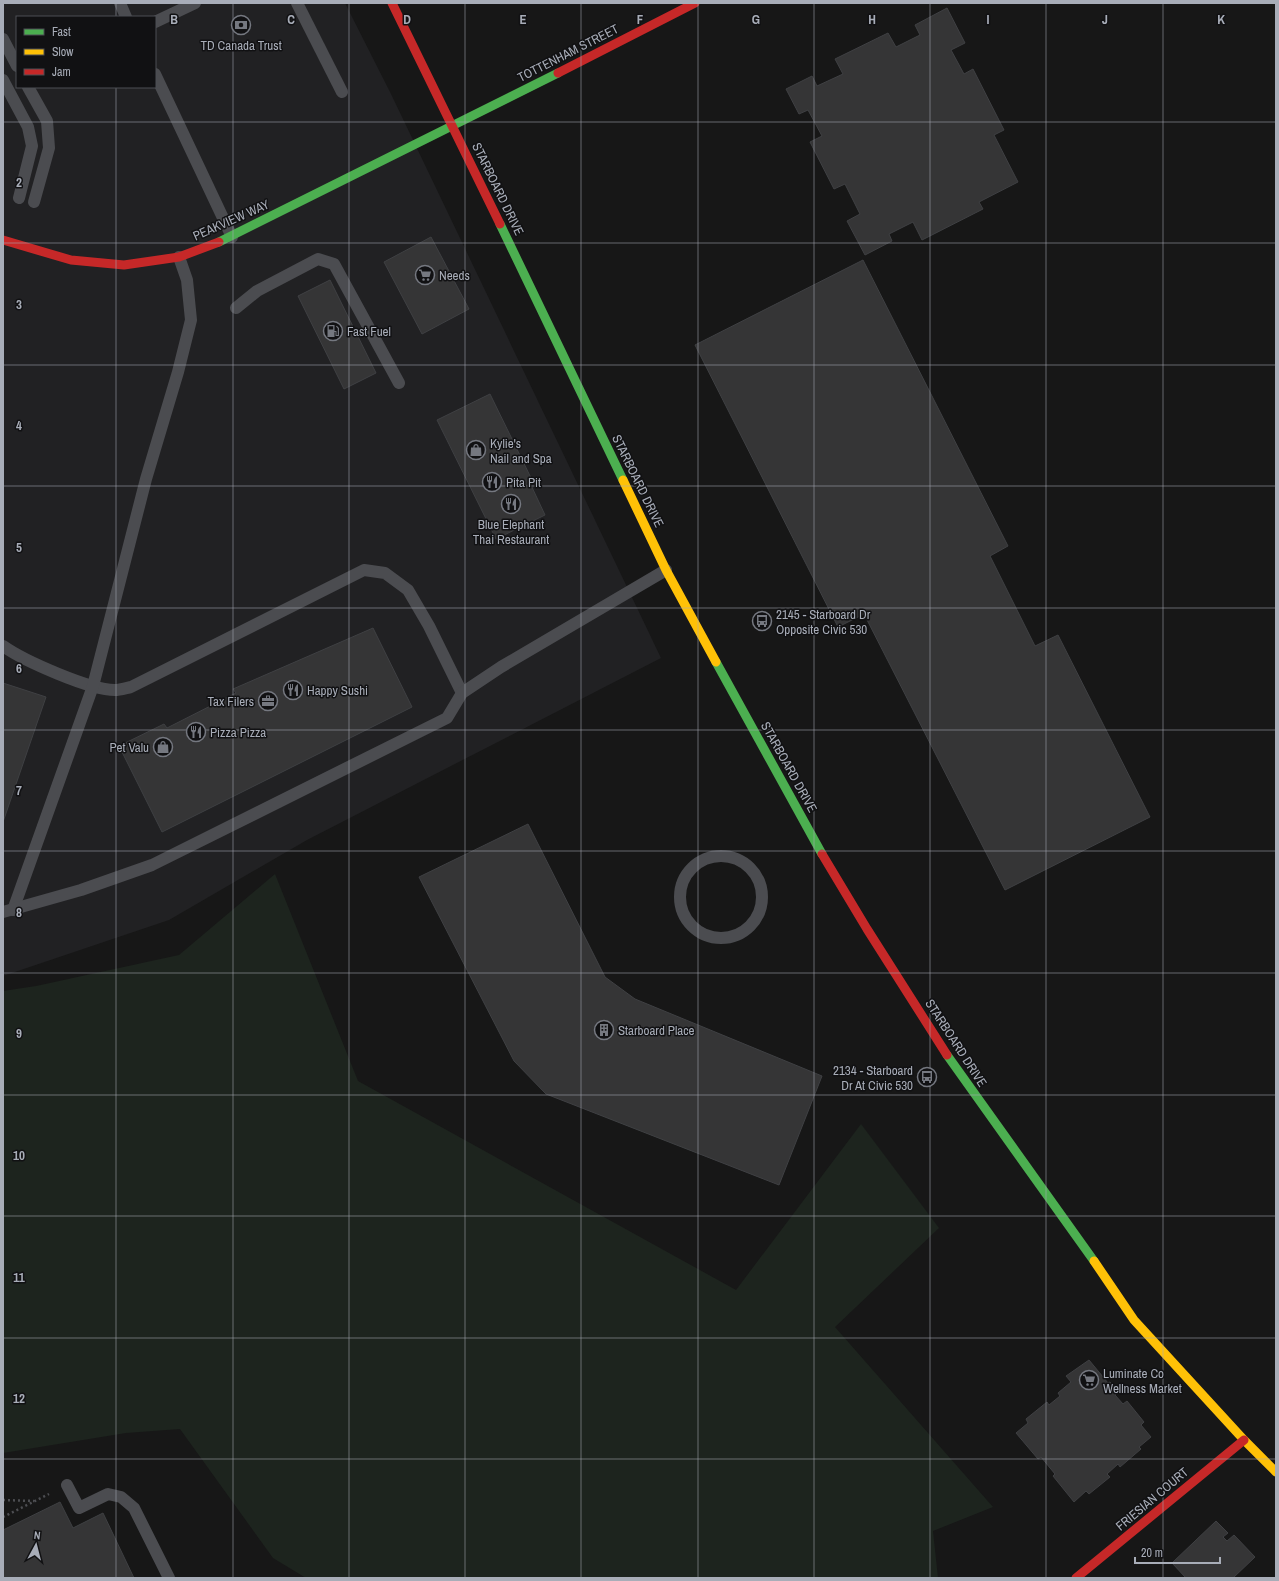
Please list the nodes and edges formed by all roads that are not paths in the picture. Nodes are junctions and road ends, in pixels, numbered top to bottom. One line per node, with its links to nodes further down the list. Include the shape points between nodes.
1 (120, 3): 6 (lane)
2 (195, 3): 7 (lane)
3 (297, 3): 13 (lane)
4 (392, 3): 14 (street, STARBOARD DRIVE)
5 (695, 3): 14 (street, TOTTENHAM STREET)
6 (126, 16)
7 (156, 22)
8 (3, 40): 9 (lane)
9 (16, 64)
10 (156, 76): 17 (lane)
11 (3, 80): 15 (lane, via 28,127 32,146)
12 (29, 88): 16 (lane, via 47,121 49,148)
13 (342, 92)
14 (454, 126): 17 (street, PEAKVIEW WAY); 22 (street, STARBOARD DRIVE)
15 (18, 198)
16 (34, 202)
17 (232, 237): 19 (street, PEAKVIEW WAY)
18 (3, 240): 19 (street, PEAKVIEW WAY, via 71,260 124,265)
19 (179, 257): 24 (lane, via 187,280 191,320 146,479)
20 (236, 308): 21 (lane, via 257,291 318,260 334,264)
21 (399, 383)
22 (666, 570): 25 (lane, via 501,667); 28 (street, STARBOARD DRIVE, via 814,840 962,1078 1060,1212 1134,1320)
23 (3, 646): 24 (lane, via 16,656)
24 (93, 686): 25 (lane, via 115,690 131,687 364,570 385,573 408,590); 26 (lane)
25 (462, 693): 26 (lane, via 447,718 152,865)
26 (8, 911)
27 (726, 939): 27 (lane, via 752,926 763,901 756,874 735,857 721,855 696,864 687,873 681,885 679,898 688,923 699,933 712,938)
28 (1244, 1440): 29 (street, STARBOARD DRIVE); 32 (street, FRIESIAN COURT)
29 (1276, 1472)
30 (67, 1485): 31 (lane, via 79,1508 108,1494 120,1497 134,1508)
31 (169, 1578)
32 (1076, 1578)

